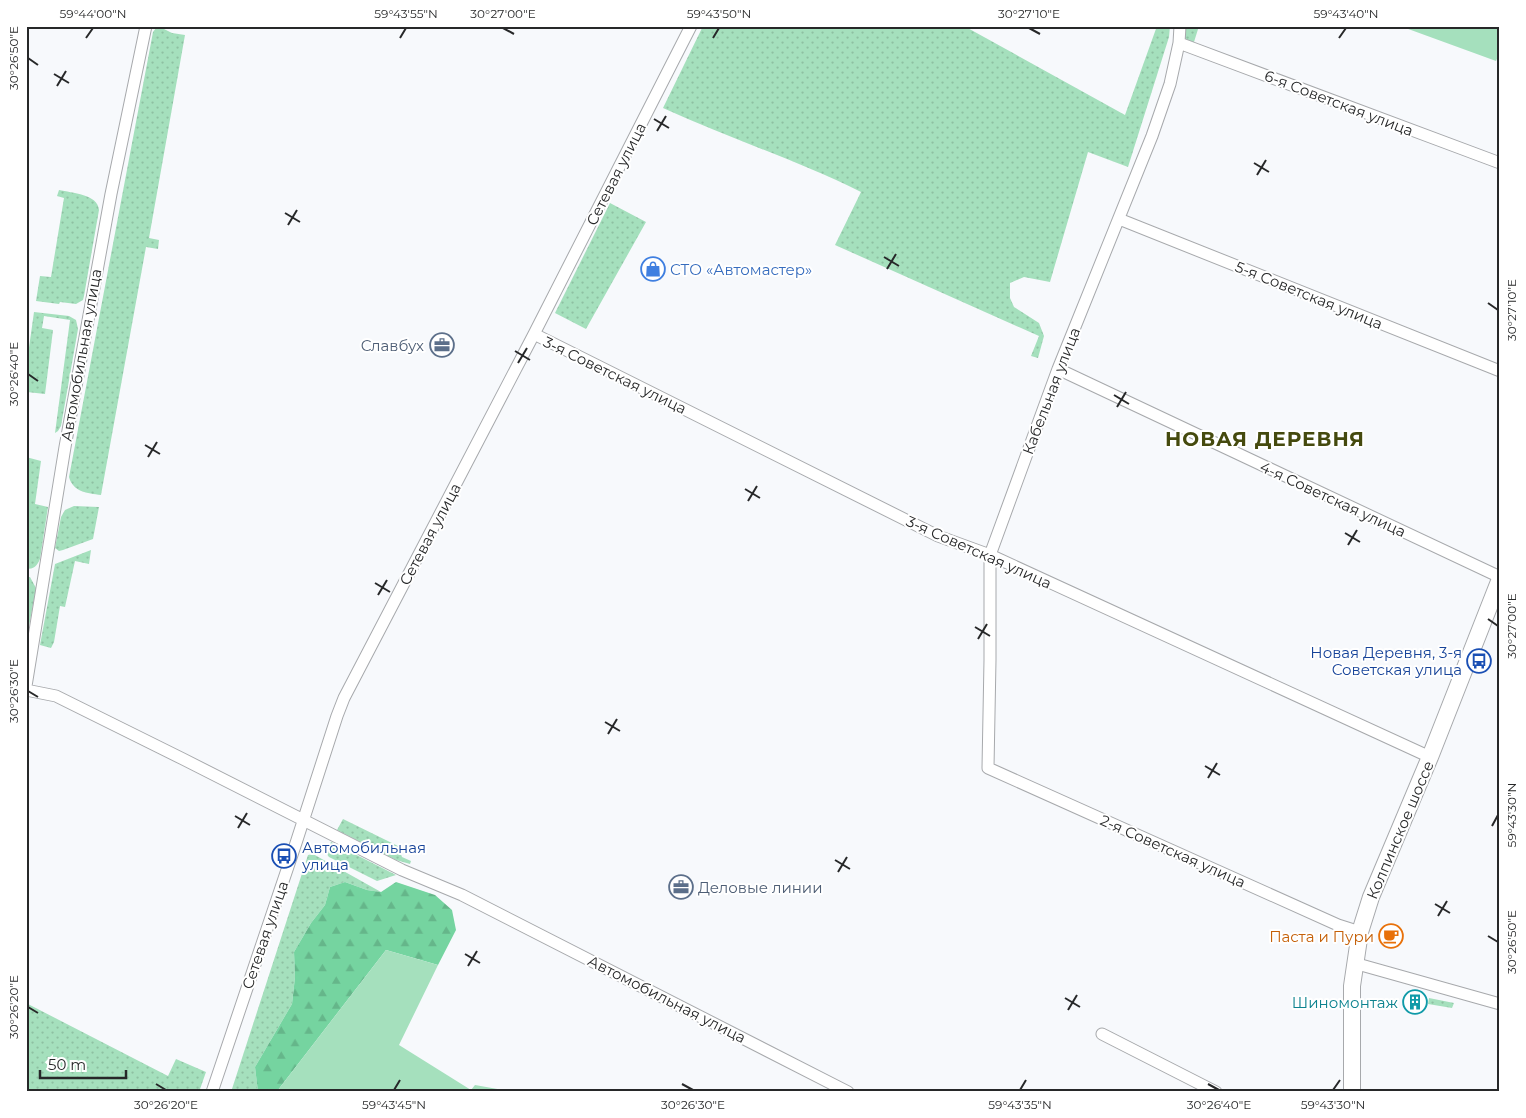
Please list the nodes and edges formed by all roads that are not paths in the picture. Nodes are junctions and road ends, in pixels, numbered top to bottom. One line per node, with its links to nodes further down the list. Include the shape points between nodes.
1 (146, 26): 12 (street, Автомобильная улица, via 68,428)
2 (691, 26): 7 (street, Сетевая улица)
3 (1180, 26): 4 (street, Кабельная улица)
4 (1179, 43): 5 (street, 6-я Советская улица); 6 (street, Кабельная улица, via 1170,84)
5 (1500, 163)
6 (1119, 219): 8 (street, Кабельная улица); 9 (street, 5-я Советская улица)
7 (534, 334): 10 (street, 3-я Советская улица, via 938,536); 16 (street, Сетевая улица, via 344,698)
8 (1058, 369): 10 (street, Кабельная улица); 11 (street, 4-я Советская улица)
9 (1500, 371)
10 (990, 555): 14 (street, 3-я Советская улица); 15 (street, Кабельная улица)
11 (1500, 578): 14 (main road, Колпинское шоссе)
12 (26, 686)
13 (26, 690): 16 (street, Автомобильная улица, via 56,696)
14 (1430, 757): 17 (main road, Колпинское шоссе)
15 (988, 768): 17 (street, 2-я Советская улица)
16 (303, 819): 21 (street, Сетевая улица); 22 (street, Автомобильная улица, via 402,870 482,904)
17 (1360, 932): 18 (main road, Колпинское шоссе)
18 (1354, 963): 19 (street); 24 (main road, Колпинское шоссе)
19 (1500, 1004)
20 (1102, 1034): 23 (street)
21 (212, 1092)
22 (848, 1092)
23 (1216, 1092)
24 (1352, 1092)

